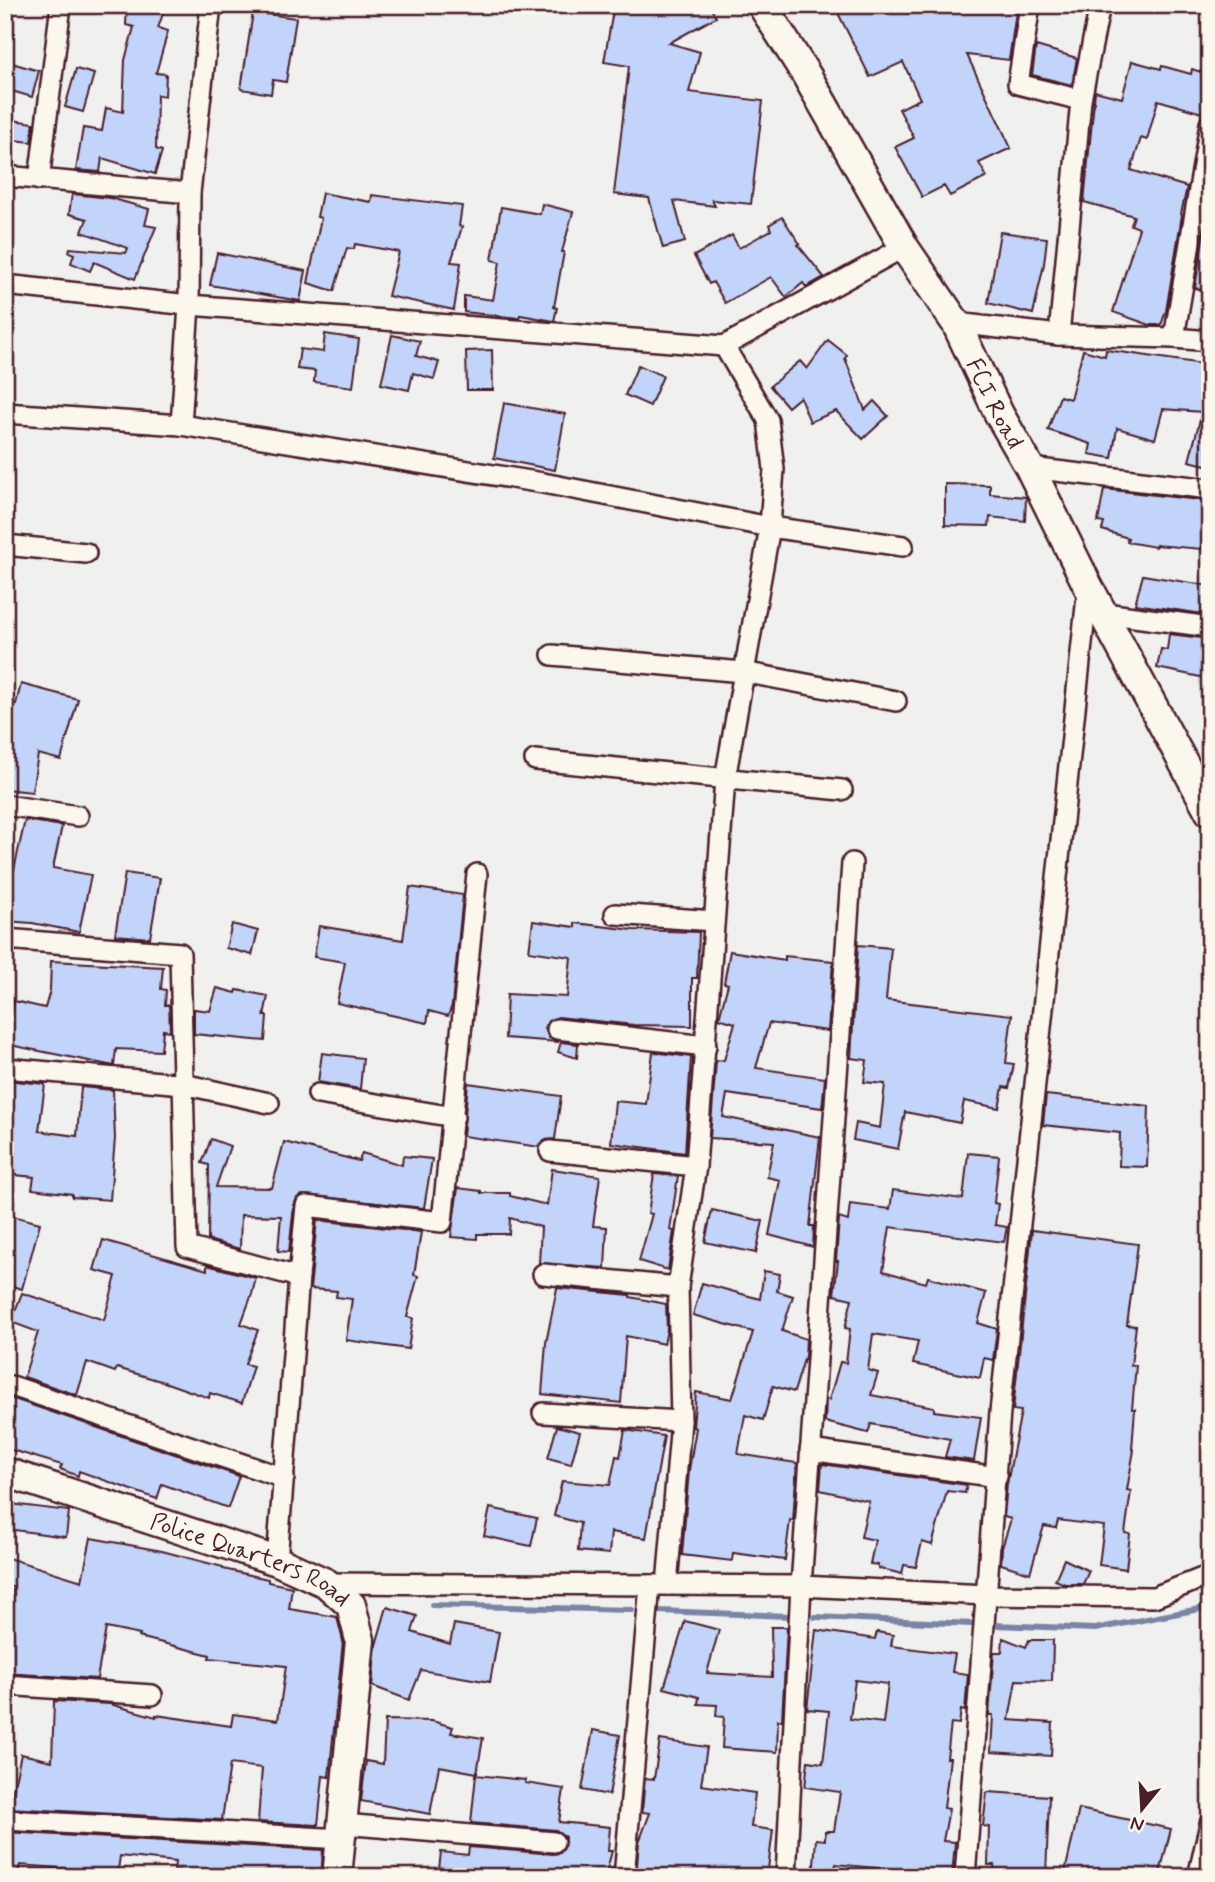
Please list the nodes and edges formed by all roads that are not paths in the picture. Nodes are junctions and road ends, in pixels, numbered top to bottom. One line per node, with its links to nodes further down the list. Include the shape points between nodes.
1 (61, 5): 9 (street)
2 (211, 5): 10 (street)
3 (762, 5): 11 (street, FCI Road)
4 (1030, 5): 6 (street, via 1018,84)
5 (1100, 5): 6 (street)
6 (1081, 100): 15 (street)
7 (1210, 124): 16 (street)
8 (5, 176): 9 (street)
9 (39, 180): 10 (street)
10 (190, 193): 13 (street)
11 (904, 247): 14 (street, FCI Road); 18 (street)
12 (5, 285): 13 (street)
13 (189, 305): 18 (street); 20 (street)
14 (956, 323): 15 (street); 21 (street, FCI Road)
15 (1059, 335): 16 (street)
16 (1174, 338): 17 (street)
17 (1210, 341)
18 (724, 345): 23 (street, via 768,420 774,469)
19 (5, 413): 20 (street)
20 (181, 425): 23 (street, via 543,483)
21 (1030, 468): 22 (street); 27 (street, FCI Road)
22 (1210, 489)
23 (770, 527): 25 (street); 31 (street)
24 (5, 545): 26 (street)
25 (903, 546)
26 (86, 553)
27 (1088, 586): 28 (street, FCI Road); 62 (street, via 1000,1412)
28 (1104, 613): 29 (street); 37 (street, FCI Road)
29 (1210, 627)
30 (552, 655): 31 (street)
31 (743, 672): 32 (street); 34 (street)
32 (896, 701)
33 (535, 760): 34 (street)
34 (725, 779): 35 (street); 42 (street)
35 (842, 790)
36 (5, 805): 38 (street)
37 (1210, 812)
38 (78, 816)
39 (852, 863): 59 (street)
40 (477, 874): 50 (street)
41 (615, 914): 42 (street)
42 (714, 921): 45 (street)
43 (5, 939): 47 (street, via 180,953)
44 (557, 1029): 45 (street)
45 (706, 1046): 52 (street)
46 (5, 1068): 47 (street)
47 (183, 1084): 49 (street); 54 (street, via 187,1247)
48 (318, 1094): 50 (street)
49 (269, 1103)
50 (454, 1117): 54 (street, via 442,1222 306,1206)
51 (550, 1151): 52 (street)
52 (695, 1166): 55 (street)
53 (542, 1274): 55 (street)
54 (299, 1277): 61 (street)
55 (678, 1286): 58 (street)
56 (12, 1387): 61 (street)
57 (543, 1413): 58 (street)
58 (681, 1421): 66 (street)
59 (810, 1450): 62 (street); 67 (street)
60 (5, 1472): 63 (street, Police Quarters Road)
61 (284, 1478): 63 (street)
62 (997, 1478): 68 (street)
63 (277, 1561): 65 (street, Police Quarters Road)
64 (1210, 1575): 68 (street, via 1154,1597)
65 (326, 1583): 66 (street); 73 (street, Police Quarters Road, via 351,1605 360,1640)
66 (659, 1585): 67 (street); 76 (street)
67 (801, 1586): 68 (street); 77 (street)
68 (987, 1595): 78 (street)
69 (5, 1685): 70 (street)
70 (152, 1695)
71 (5, 1820): 73 (street)
72 (1210, 1824): 79 (street)
73 (342, 1832): 74 (street); 75 (street, Police Quarters Road)
74 (554, 1842)
75 (337, 1877)
76 (624, 1877)
77 (786, 1877)
78 (965, 1877)
79 (1198, 1877)

